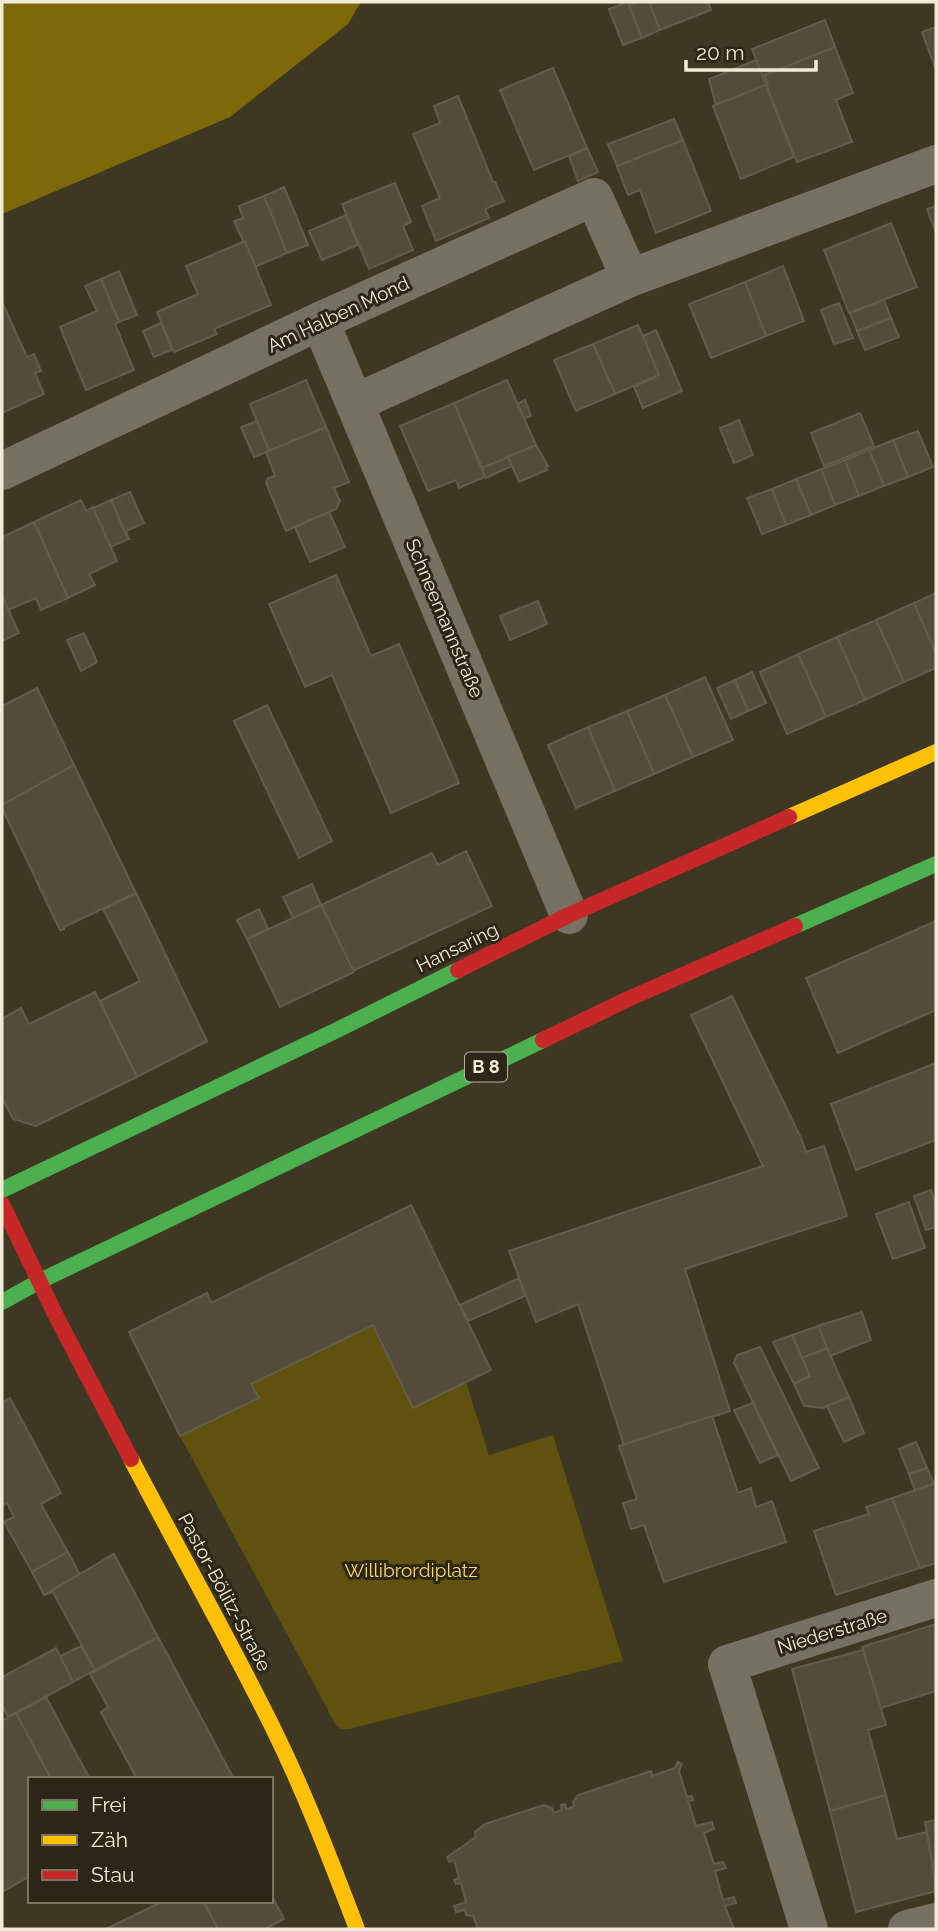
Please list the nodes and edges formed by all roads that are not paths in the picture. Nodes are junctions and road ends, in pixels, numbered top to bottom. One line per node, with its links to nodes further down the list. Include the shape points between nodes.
1 (936, 163): 2 (street)
2 (630, 278): 3 (street, Am Halben Mond, via 594,197); 4 (street)
3 (320, 321): 4 (street, Schneemannstraße); 5 (street, Am Halben Mond)
4 (355, 403): 8 (street, Schneemannstraße)
5 (2, 471)
6 (936, 752): 8 (main road, Hansaring)
7 (936, 864): 11 (main road, B 8, via 628,999)
8 (569, 915): 9 (main road, Hansaring)
9 (2, 1190)
10 (2, 1204): 11 (main road, Pastor-Bölitz-Straße)
11 (40, 1281): 12 (main road, B 8); 15 (main road, Pastor-Bölitz-Straße, via 274,1730)
12 (2, 1302)
13 (936, 1598): 16 (street, Niederstraße, via 727,1664)
14 (936, 1922): 17 (street)
15 (356, 1929)
16 (809, 1929)
17 (906, 1929)

